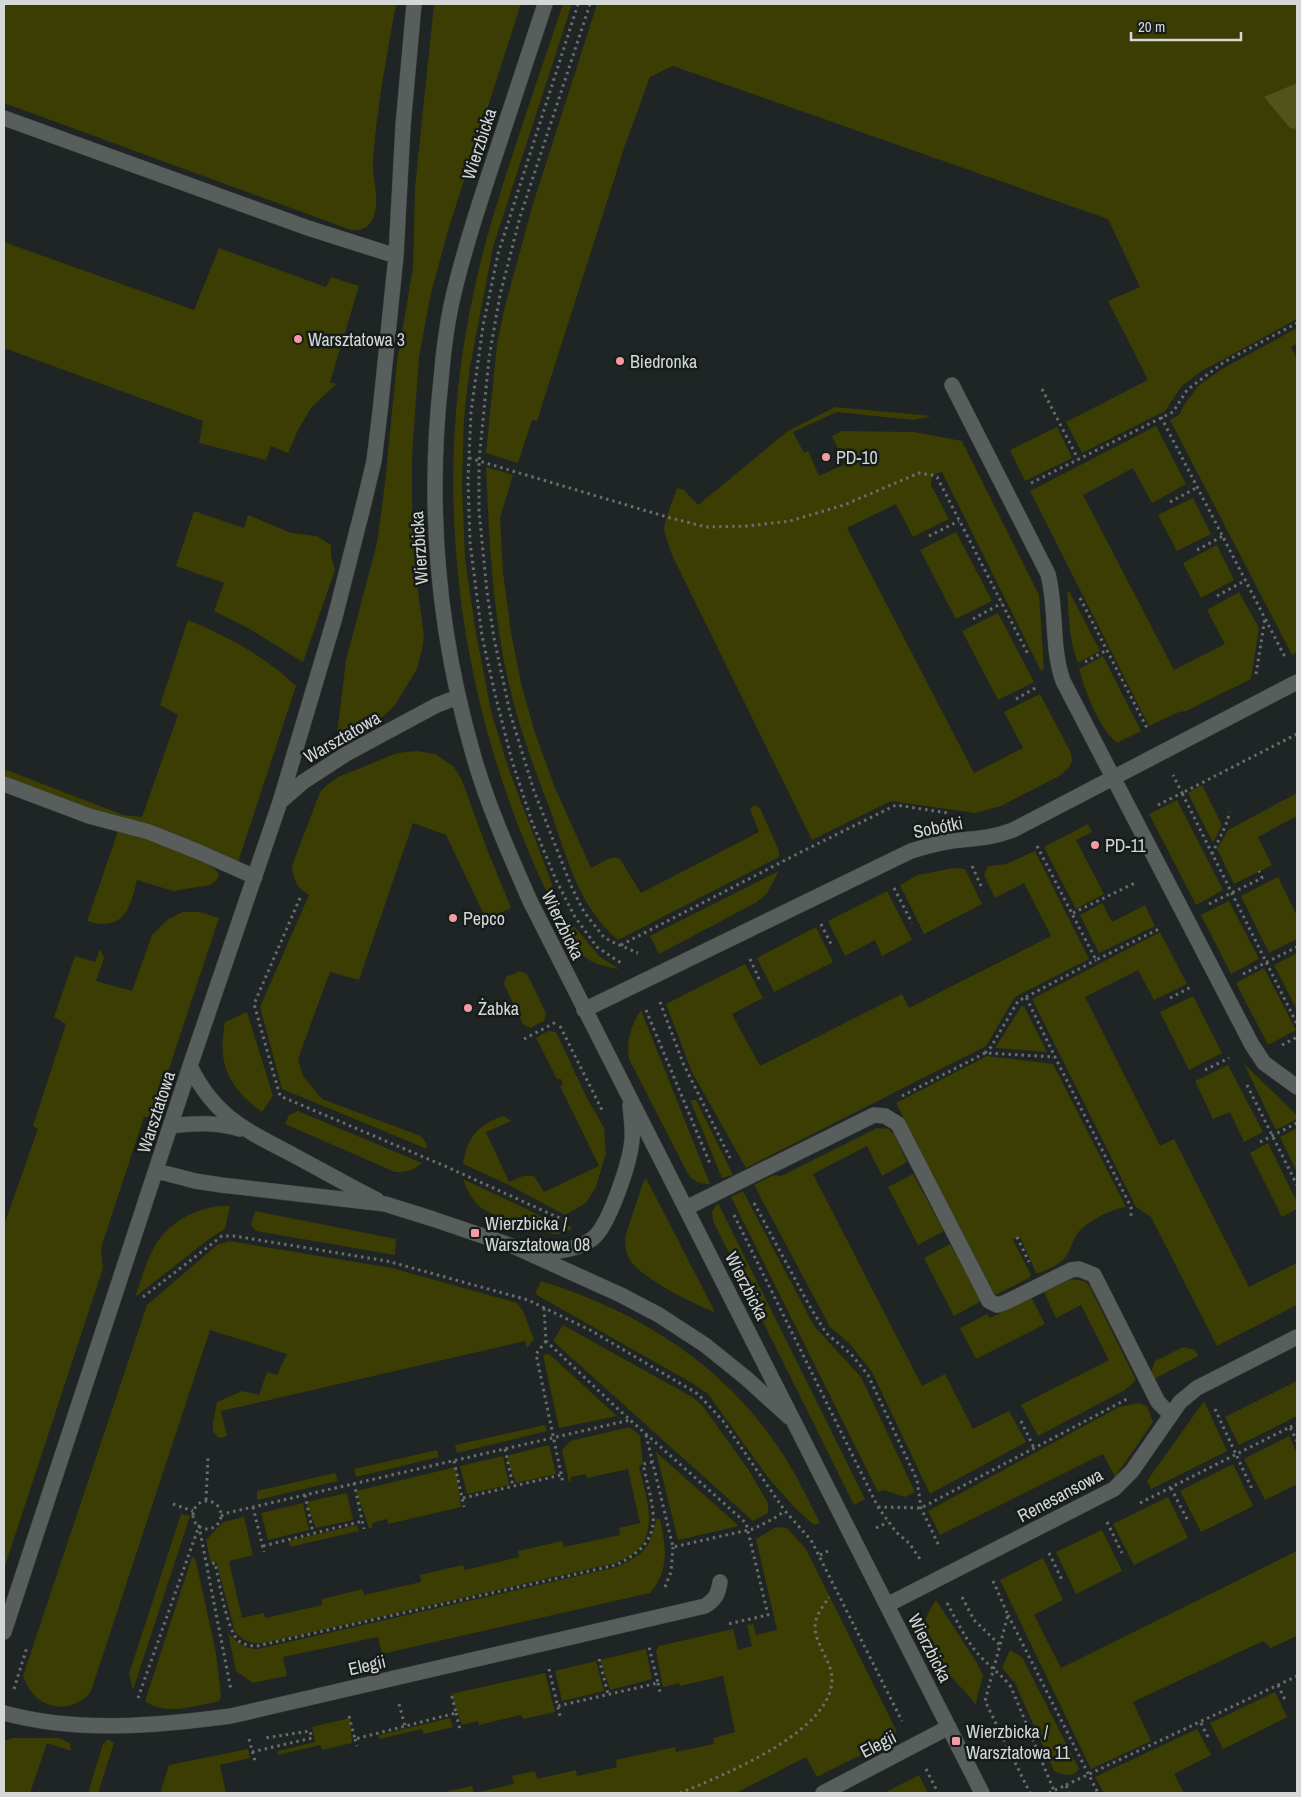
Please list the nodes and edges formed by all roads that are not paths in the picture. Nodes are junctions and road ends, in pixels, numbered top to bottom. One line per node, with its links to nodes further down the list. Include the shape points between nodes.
1 (414, 4): 4 (street)
2 (545, 4): 7 (street, Wierzbicka, via 462,261 443,357 436,442 435,510 447,641)
3 (4, 118): 4 (street, via 308,228)
4 (396, 256): 10 (street, via 374,461 335,617)
5 (952, 385): 8 (street, via 1048,574 1054,600 1060,674)
6 (1297, 682): 8 (street, Sobótki)
7 (458, 697): 10 (street, Warsztatowa, via 437,705 328,764); 12 (street, Wierzbicka, via 473,755 514,865)
8 (1112, 777): 12 (street, Sobótki, via 1013,830 911,851); 14 (street, via 1257,1054)
9 (4, 784): 11 (street, via 89,816 149,832)
10 (280, 802): 11 (street, Warsztatowa)
11 (255, 877): 13 (street, Warsztatowa)
12 (584, 1010): 15 (street, Wierzbicka)
13 (190, 1066): 16 (street, Warsztatowa); 17 (street, via 199,1086 214,1103)
14 (1297, 1087)
15 (628, 1094): 20 (street, Wierzbicka); 21 (street, via 632,1120 628,1162 604,1225 593,1239 577,1247 532,1251)
16 (171, 1126): 17 (street, via 204,1123); 18 (street, Warsztatowa)
17 (249, 1132): 19 (street)
18 (157, 1171): 19 (street, via 221,1185); 27 (street, Warsztatowa)
19 (385, 1204): 21 (street)
20 (686, 1208): 23 (street, via 874,1115 885,1116 898,1124 988,1301 1004,1303 1071,1270 1079,1269 1094,1275 1158,1402); 24 (street, Wierzbicka)
21 (514, 1247): 24 (street, via 659,1315 705,1345)
22 (1297, 1337): 23 (street, Renesansowa, via 1197,1388 1180,1402)
23 (1172, 1415): 26 (street, Renesansowa, via 1132,1471 1114,1489)
24 (795, 1424): 26 (street, Wierzbicka)
25 (720, 1582): 28 (street, Elegii, via 718,1595 705,1606 231,1716 135,1726 62,1723)
26 (887, 1605): 29 (street, Wierzbicka)
27 (4, 1632)
28 (5, 1714)
29 (949, 1727): 30 (street, Elegii); 31 (street, Wierzbicka)
30 (823, 1793)
31 (982, 1793)

